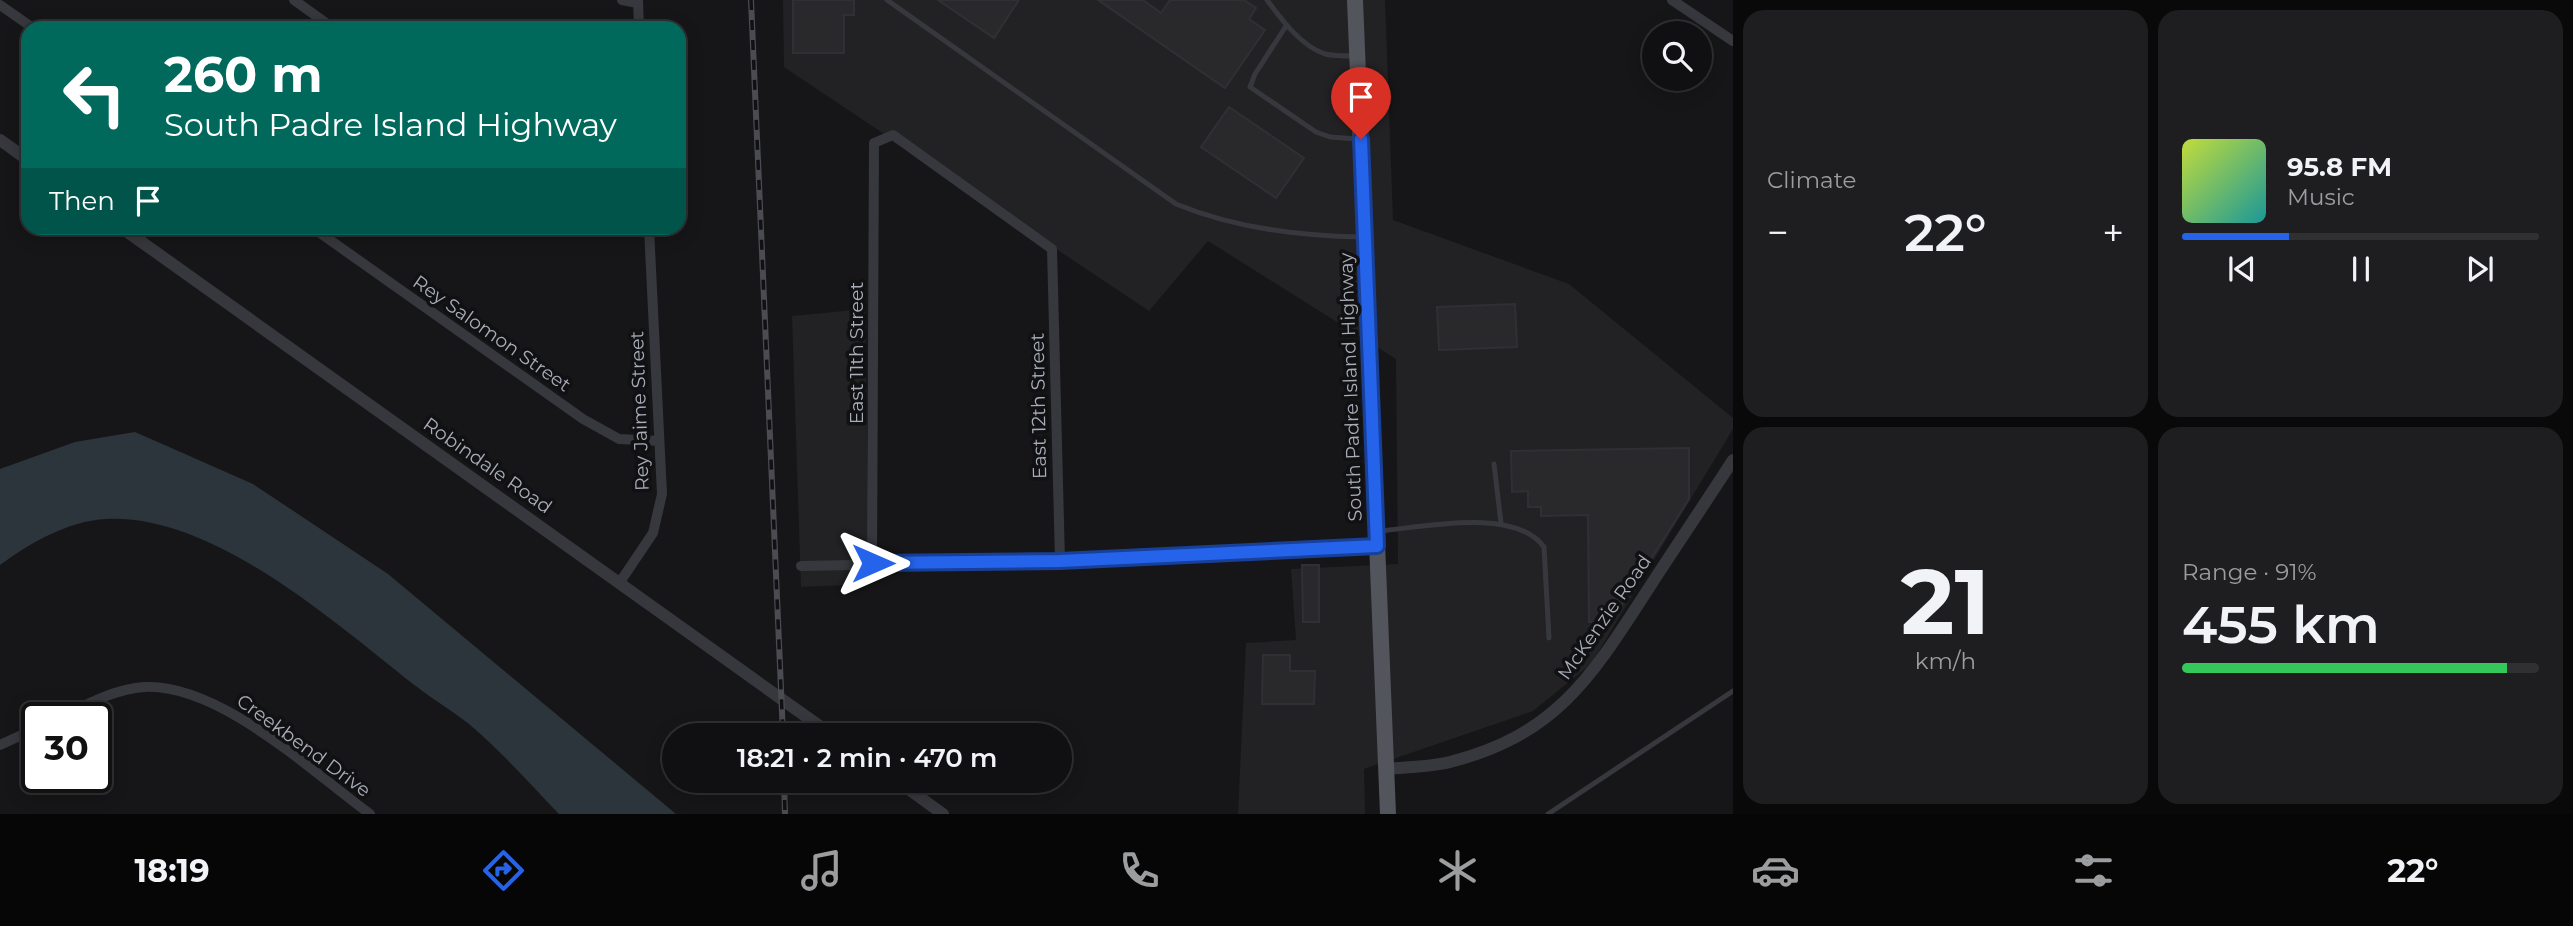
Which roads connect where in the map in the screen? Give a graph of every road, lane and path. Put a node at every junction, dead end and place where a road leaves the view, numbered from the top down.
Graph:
1 (294, 0) edge
2 (622, 0) edge
3 (887, 0) edge
4 (1267, 0) edge
5 (1355, 0) edge
6 (1672, 0) edge
7 (638, 1) edge
8 (0, 5) edge
9 (23, 21) edge
10 (323, 21) edge
11 (639, 21) edge
12 (1286, 26) junction
13 (1733, 41) edge
14 (1357, 57) junction
15 (1361, 139) junction
16 (0, 140) edge
17 (21, 155) edge
18 (132, 235) edge
19 (323, 235) edge
20 (649, 235) edge
21 (1365, 237) junction
22 (1052, 249) joint
23 (659, 441) junction
24 (1733, 460) edge
25 (1494, 464) dead end
26 (1501, 523) junction
27 (1377, 539) junction
28 (1060, 561) junction
29 (873, 563) junction
30 (801, 566) dead end
31 (620, 582) junction
32 (1549, 638) dead end
33 (1733, 691) edge
34 (91, 702) edge
35 (815, 723) edge
36 (21, 735) edge
37 (0, 745) edge
38 (1387, 769) junction
39 (913, 793) edge
40 (370, 814) edge
41 (943, 814) edge
42 (1388, 814) edge
43 (1548, 814) edge

1 - 10 street
2 - 7 street
3 - 21 lane
4 - 12 lane
5 - 14 main road, South Padre Island Highway
6 - 13 street
7 - 11 street
8 - 9 street
12 - 14 lane
12 - 15 lane
14 - 15 main road, South Padre Island Highway
15 - 21 main road, South Padre Island Highway
16 - 17 street
18 - 31 street, Robindale Road
19 - 23 street, Rey Salomon Street
20 - 23 street, Rey Jaime Street
21 - 27 main road, South Padre Island Highway
22 - 28 street, East 12th Street
22 - 29 street, East 11th Street
23 - 31 street, Rey Jaime Street
24 - 38 street, McKenzie Road
25 - 26 lane
26 - 27 lane
26 - 32 lane
27 - 28 street
27 - 38 main road, South Padre Island Highway
28 - 29 street
29 - 30 street
31 - 35 street, Robindale Road
33 - 43 lane
34 - 40 street, Creekbend Drive
36 - 37 street
38 - 42 main road, South Padre Island Highway
39 - 41 street

